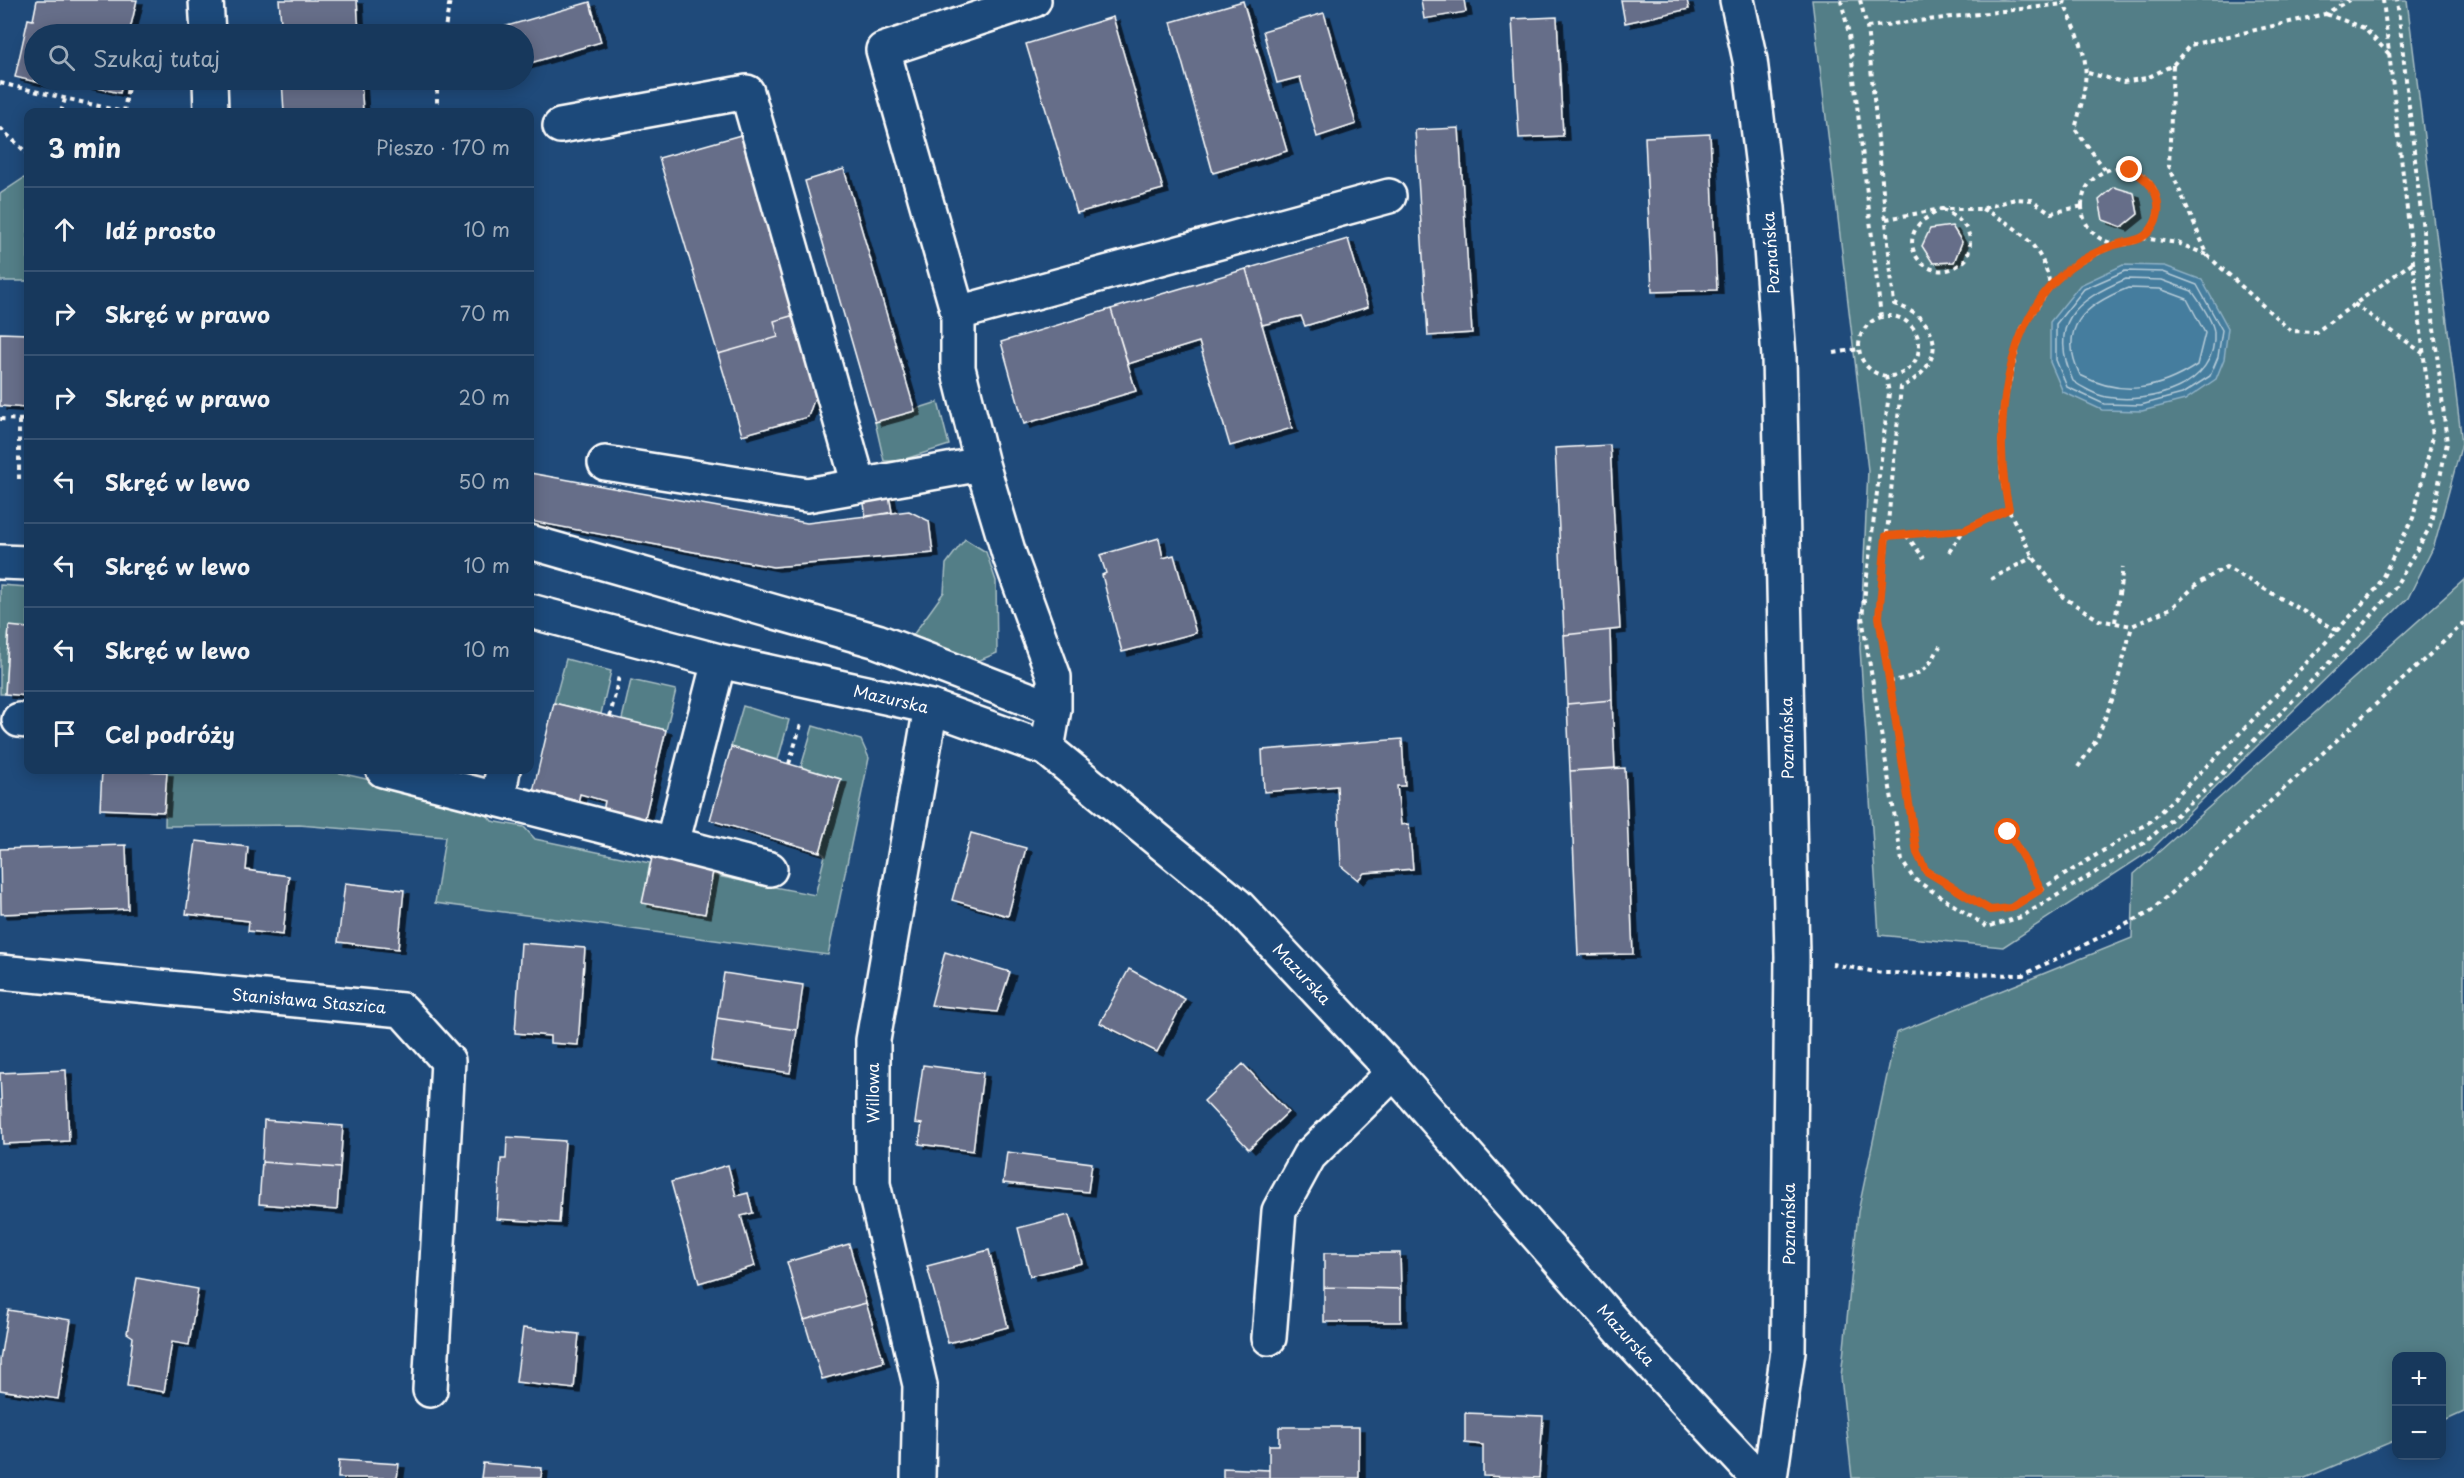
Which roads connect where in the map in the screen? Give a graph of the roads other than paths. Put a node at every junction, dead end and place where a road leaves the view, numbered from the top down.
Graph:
1 (206, 0) edge
2 (1034, 0) edge
3 (1737, 0) edge
4 (207, 24) edge
5 (210, 90) edge
6 (211, 108) edge
7 (561, 126) dead end
8 (1389, 196) dead end
9 (958, 313) junction
10 (605, 463) dead end
11 (982, 464) junction
12 (859, 485) junction
13 (534, 543) edge
14 (0, 562) edge
15 (24, 563) edge
16 (534, 612) edge
17 (719, 661) junction
18 (931, 707) junction
19 (1054, 709) junction
20 (1047, 750) junction
21 (416, 774) edge
22 (500, 784) edge
23 (672, 844) junction
24 (770, 869) dead end
25 (0, 972) edge
26 (1394, 1072) junction
27 (1269, 1338) dead end
28 (430, 1390) dead end
29 (918, 1478) edge
30 (1758, 1478) edge
31 (1770, 1478) edge

1 - 4 street
2 - 9 street
3 - 31 street, Poznańska
5 - 6 street
7 - 12 street
8 - 9 street
9 - 11 street
10 - 12 street
11 - 12 street
11 - 19 street
13 - 19 street
14 - 15 street
16 - 17 street, Mazurska
17 - 18 street, Mazurska
17 - 23 street
18 - 20 street, Mazurska
18 - 29 street, Willowa
19 - 20 street
20 - 26 street, Mazurska
21 - 22 street
22 - 23 street
23 - 24 street
25 - 28 street, Stanisława Staszica
26 - 27 street
26 - 30 street, Mazurska

